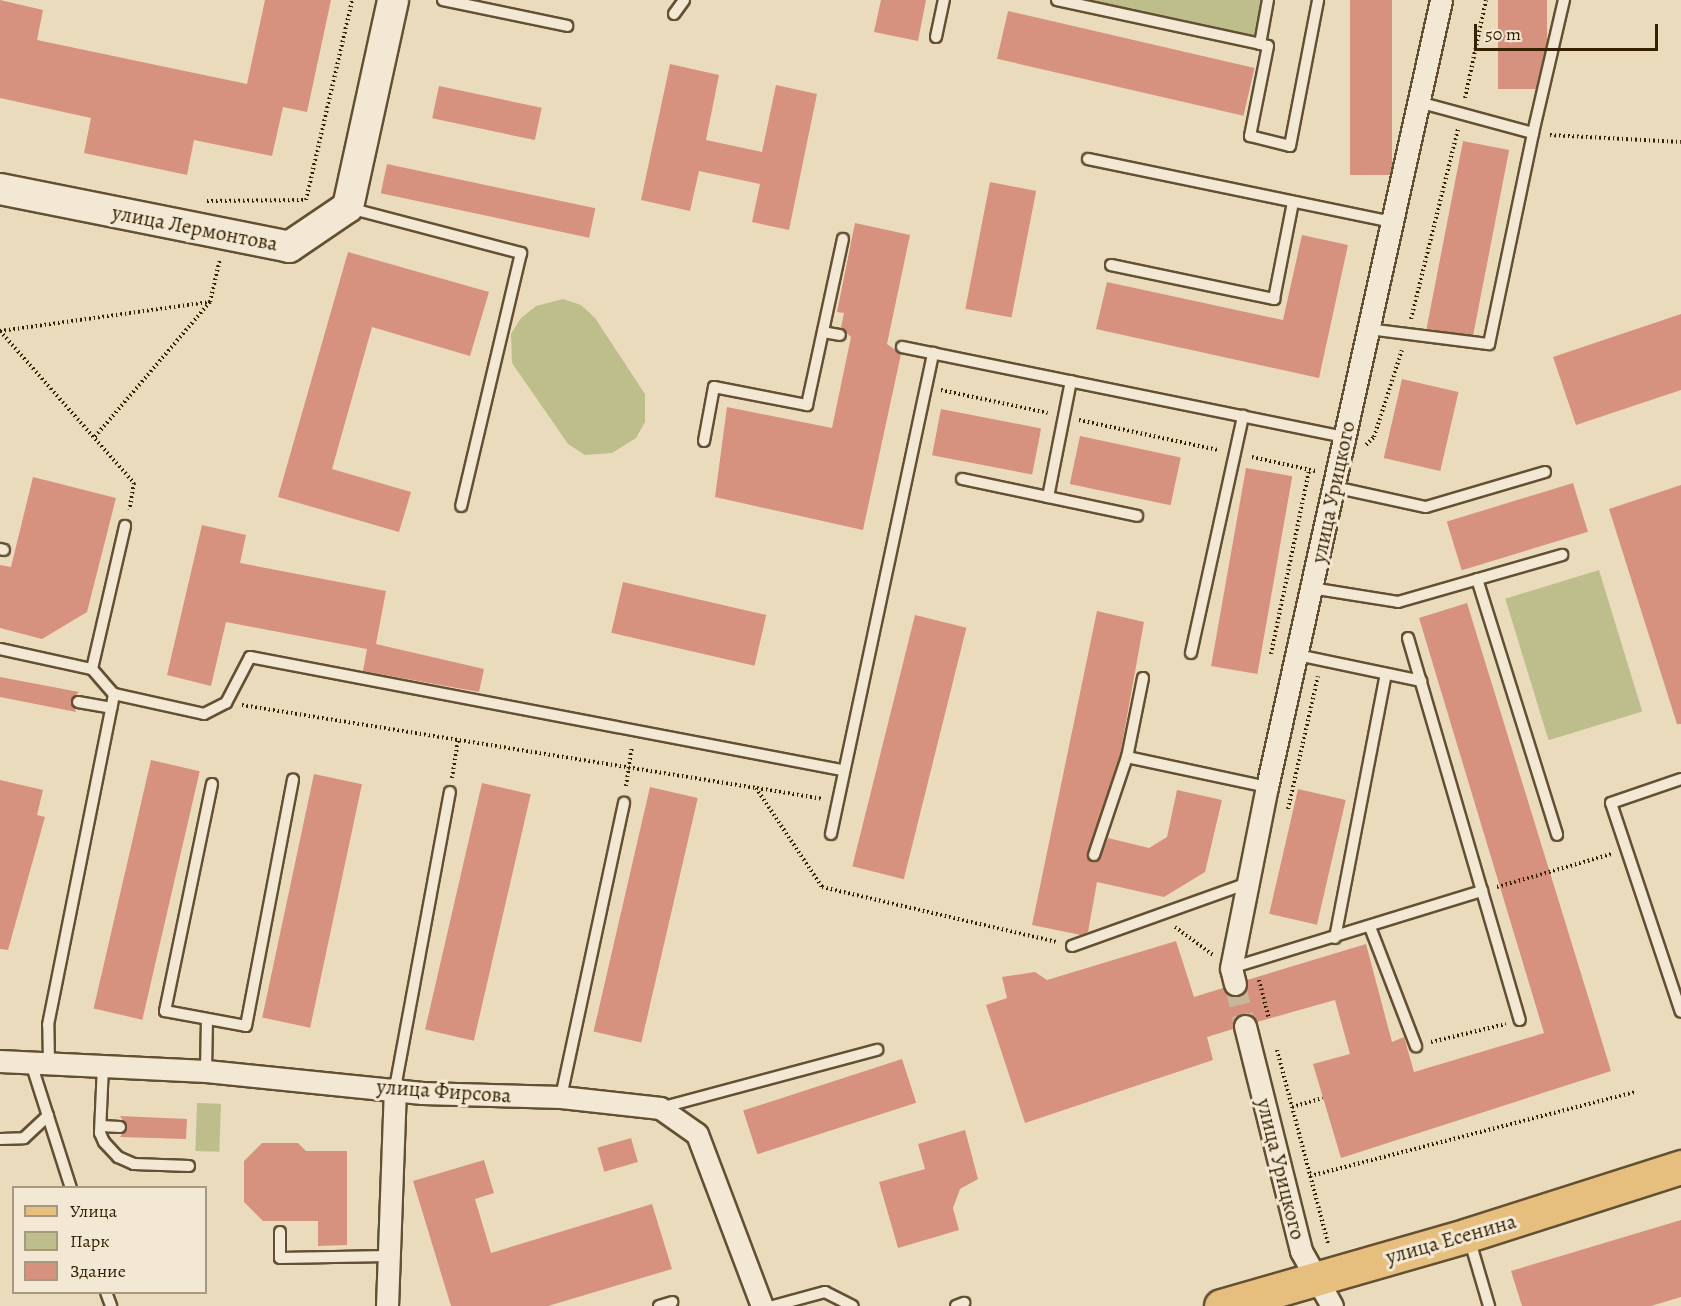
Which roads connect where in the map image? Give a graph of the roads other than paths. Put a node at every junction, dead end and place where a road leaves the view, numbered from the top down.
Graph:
1 (393, 0) edge
2 (443, 0) edge
3 (684, 0) edge
4 (944, 0) edge
5 (1057, 0) edge
6 (1268, 0) edge
7 (1318, 0) edge
8 (1441, 0) edge
9 (1564, 0) edge
10 (674, 14) dead end
11 (567, 27) dead end
12 (936, 37) dead end
13 (1260, 44) junction
14 (1419, 102) junction
15 (1533, 134) junction
16 (1088, 159) dead end
17 (0, 189) edge
18 (1293, 202) junction
19 (348, 207) junction
20 (1392, 222) junction
21 (843, 239) dead end
22 (1112, 265) dead end
23 (1368, 329) junction
24 (824, 332) junction
25 (840, 334) dead end
26 (902, 347) dead end
27 (933, 353) junction
28 (1071, 381) junction
29 (1243, 416) junction
30 (1345, 437) junction
31 (704, 441) dead end
32 (1545, 472) dead end
33 (962, 479) dead end
34 (1335, 481) junction
35 (1047, 497) junction
36 (461, 506) dead end
37 (1137, 516) dead end
38 (125, 526) road end
39 (1562, 555) dead end
40 (1478, 579) junction
41 (1311, 588) junction
42 (1408, 638) dead end
43 (0, 649) edge
44 (1191, 652) dead end
45 (1297, 655) junction
46 (92, 669) junction
47 (1386, 674) junction
48 (1143, 678) dead end
49 (1421, 681) junction
50 (114, 694) junction
51 (78, 702) dead end
52 (111, 708) junction
53 (1127, 757) junction
54 (842, 770) junction
55 (293, 779) dead end
56 (1681, 779) edge
57 (212, 784) dead end
58 (1268, 788) junction
59 (450, 792) road end
60 (624, 803) road end
61 (831, 834) dead end
62 (1557, 835) dead end
63 (1094, 855) dead end
64 (1248, 883) junction
65 (1482, 891) junction
66 (1370, 927) junction
67 (1335, 938) junction
68 (1072, 946) road end
69 (1233, 976) joint
70 (1681, 1012) edge
71 (207, 1019) junction
72 (1520, 1020) road end
73 (1245, 1026) tunnel mouth
74 (1416, 1046) road end
75 (877, 1050) dead end
76 (0, 1061) edge
77 (40, 1063) junction
78 (103, 1066) junction
79 (206, 1071) junction
80 (395, 1088) junction
81 (561, 1097) junction
82 (660, 1108) junction
83 (48, 1116) junction
84 (101, 1126) junction
85 (120, 1127) dead end
86 (0, 1138) edge
87 (189, 1166) dead end
88 (1681, 1167) edge
89 (70, 1186) edge
90 (280, 1232) dead end
91 (1468, 1235) junction
92 (388, 1256) junction
93 (1315, 1277) junction
94 (672, 1302) dead end
95 (387, 1306) edge
96 (659, 1306) edge
97 (762, 1306) edge
98 (773, 1306) edge
99 (853, 1306) edge
100 (1221, 1306) edge
101 (1332, 1306) edge
102 (1489, 1306) edge

1 - 19 street
2 - 11 lane
3 - 10 lane
4 - 12 lane
5 - 13 lane
6 - 13 lane
7 - 13 lane
8 - 14 street, улица Урицкого
9 - 15 lane
14 - 15 lane
14 - 20 street, улица Урицкого
15 - 23 lane
16 - 18 lane
17 - 19 street, улица Лермонтова
18 - 20 lane
18 - 22 lane
19 - 36 lane
20 - 23 street, улица Урицкого
21 - 24 lane
23 - 30 street, улица Урицкого
24 - 25 lane
24 - 31 lane
26 - 27 lane
27 - 28 lane
27 - 54 lane
28 - 29 lane
28 - 35 lane
29 - 30 lane
29 - 44 lane
30 - 34 street, улица Урицкого
32 - 34 lane
33 - 35 lane
34 - 41 street, улица Урицкого
35 - 37 lane
38 - 46 lane
39 - 40 lane
40 - 41 lane
40 - 62 lane
41 - 45 street, улица Урицкого
42 - 49 lane
43 - 46 lane
45 - 47 lane
45 - 58 street, улица Урицкого
46 - 50 lane
47 - 49 lane
47 - 67 lane
48 - 53 lane
49 - 65 lane
50 - 52 lane
50 - 54 lane
51 - 52 lane
52 - 77 lane
53 - 58 lane
53 - 63 lane
54 - 61 lane
55 - 71 lane
56 - 70 lane
57 - 71 lane
58 - 64 street, улица Урицкого
59 - 80 lane
60 - 81 lane
64 - 68 lane
64 - 69 street, улица Урицкого
65 - 66 lane
65 - 72 lane
66 - 67 lane
66 - 74 lane
67 - 69 lane
71 - 79 lane
73 - 93 street, улица Урицкого
75 - 82 lane
76 - 77 street, улица Фирсова
77 - 78 street, улица Фирсова
77 - 83 lane
78 - 79 street, улица Фирсова
78 - 84 lane
79 - 80 street, улица Фирсова
80 - 81 street, улица Фирсова
80 - 92 street
81 - 82 street, улица Фирсова
82 - 97 street, улица Фирсова
83 - 86 lane
83 - 89 lane
84 - 85 lane
84 - 87 lane
88 - 91 main road, улица Есенина
90 - 92 lane
91 - 93 main road, улица Есенина
91 - 102 lane
92 - 95 street
93 - 100 main road, улица Есенина
93 - 101 street, улица Урицкого
94 - 96 lane
98 - 99 lane

